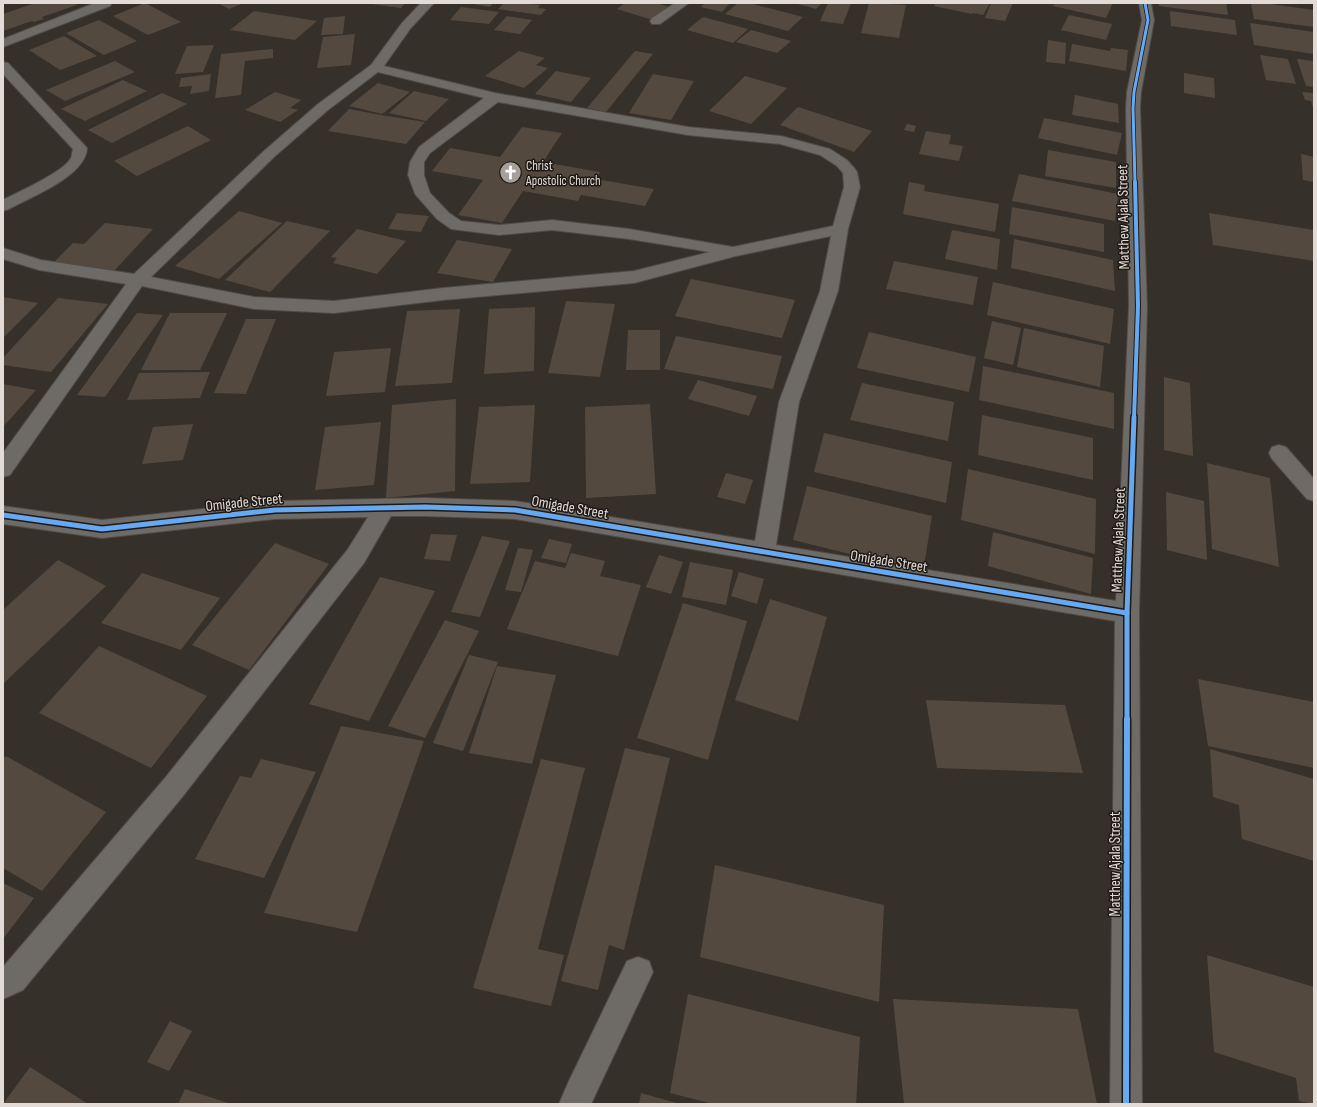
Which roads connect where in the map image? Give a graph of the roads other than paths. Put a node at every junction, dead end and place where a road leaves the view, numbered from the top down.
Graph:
1 (106, 3) edge
2 (428, 3) edge
3 (683, 3) edge
4 (1145, 3) edge
5 (656, 21) dead end
6 (3, 43) edge
7 (3, 66) edge
8 (376, 68) junction
9 (495, 97) junction
10 (3, 206) edge
11 (840, 229) junction
12 (736, 251) junction
13 (3, 254) edge
14 (138, 280) junction
15 (1278, 453) dead end
16 (3, 469) edge
17 (1314, 493) edge
18 (385, 508) junction
19 (3, 515) edge
20 (764, 552) junction
21 (1127, 613) junction
22 (638, 972) dead end
23 (3, 984) edge
24 (576, 1104) edge
25 (1126, 1104) edge

1 - 6 street
2 - 8 street
3 - 5 street
4 - 21 street, Matthew Ajala Street
7 - 10 street
8 - 9 street
8 - 14 street
9 - 11 street
9 - 12 street
11 - 12 street
11 - 20 street
12 - 14 street
13 - 14 street
14 - 16 street
15 - 17 street
18 - 19 street, Omigade Street
18 - 20 street, Omigade Street
18 - 23 street
20 - 21 street, Omigade Street
21 - 25 street, Matthew Ajala Street
22 - 24 street

